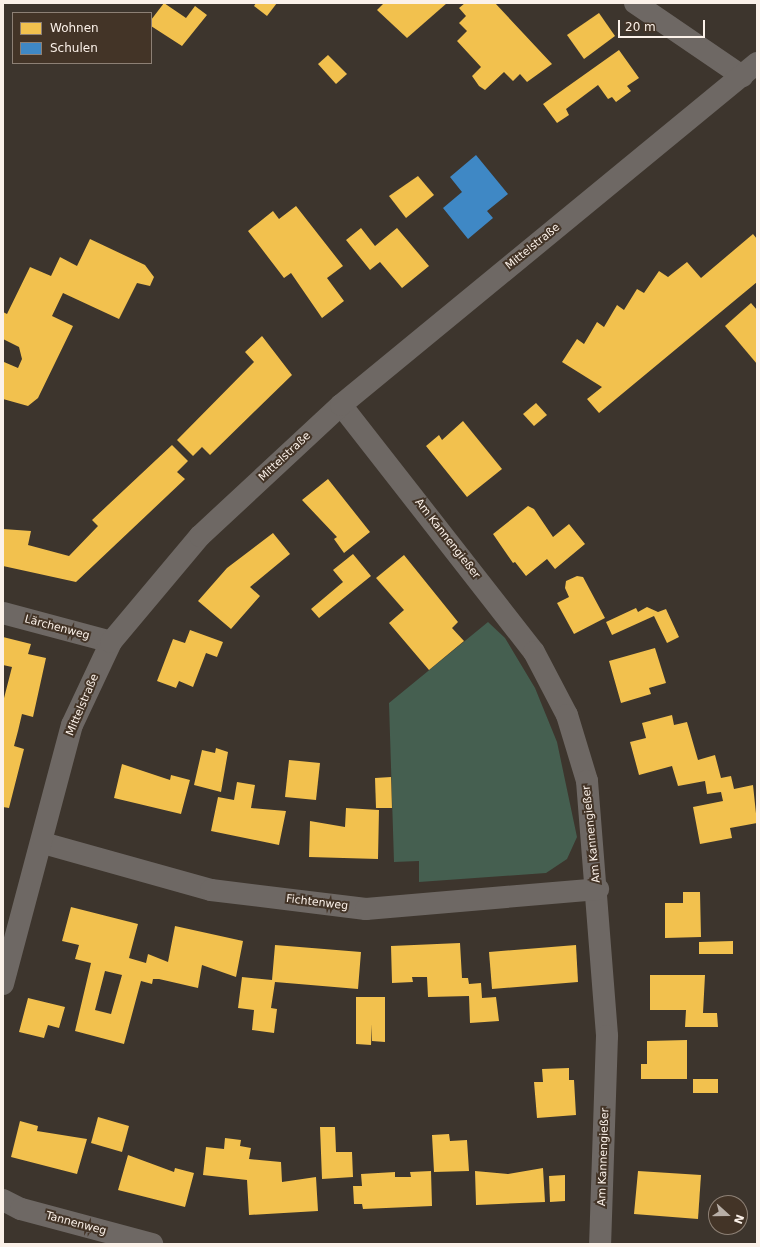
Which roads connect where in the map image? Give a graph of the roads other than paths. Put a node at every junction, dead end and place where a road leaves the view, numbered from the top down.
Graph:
1 (635, 3) edge
2 (749, 69) edge
3 (341, 404) junction
4 (3, 613) edge
5 (111, 642) junction
6 (43, 843) junction
7 (598, 889) junction
8 (3, 984) edge
9 (3, 1200) edge
10 (152, 1244) edge
11 (600, 1244) edge

1 - 2 street
2 - 3 street, Mittelstraße
3 - 5 street, Mittelstraße
3 - 7 street, Am Kannengießer
4 - 5 street, Lärchenweg
5 - 6 street, Mittelstraße
6 - 7 street, Fichtenweg
6 - 8 street, Mittelstraße
7 - 11 street, Am Kannengießer
9 - 10 street, Tannenweg

